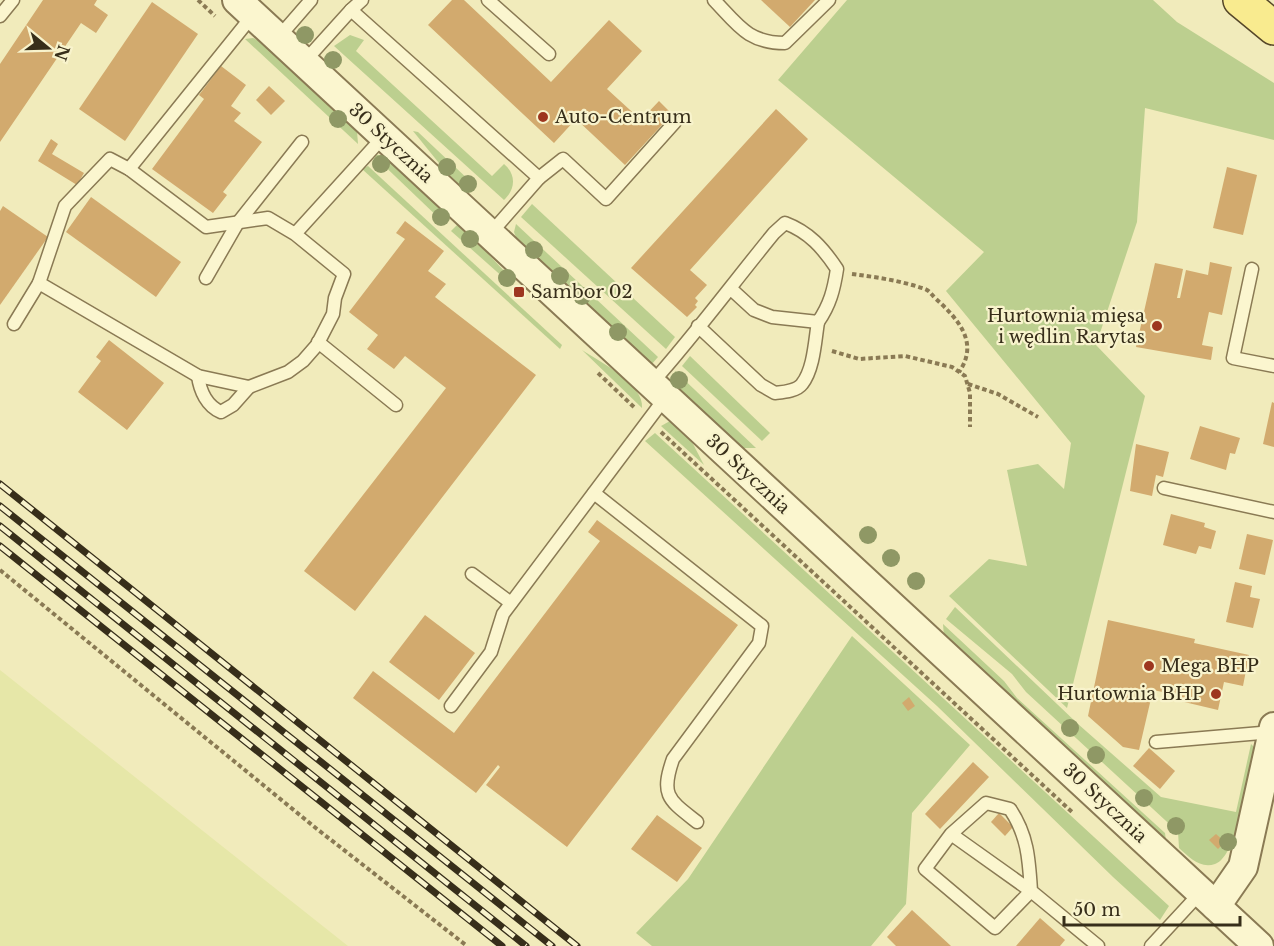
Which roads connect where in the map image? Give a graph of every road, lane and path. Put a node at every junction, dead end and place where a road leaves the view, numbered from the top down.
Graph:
1 (13, 0) edge
2 (311, 0) edge
3 (362, 0) edge
4 (488, 0) edge
5 (714, 0) edge
6 (829, 0) edge
7 (1240, 0) edge
8 (245, 7) edge
9 (351, 10) junction
10 (0, 16) edge
11 (1273, 27) edge
12 (278, 38) junction
13 (549, 54) dead end
14 (304, 62) junction
15 (675, 123) dead end
16 (384, 136) junction
17 (302, 142) dead end
18 (129, 169) junction
19 (539, 178) junction
20 (237, 224) junction
21 (295, 234) junction
22 (490, 234) junction
23 (1252, 269) dead end
24 (837, 271) junction
25 (206, 278) dead end
26 (39, 283) junction
27 (729, 288) junction
28 (818, 322) junction
29 (14, 324) dead end
30 (698, 326) junction
31 (318, 342) junction
32 (814, 346) junction
33 (1274, 366) edge
34 (959, 372) junction
35 (198, 376) junction
36 (967, 384) junction
37 (249, 387) junction
38 (658, 391) junction
39 (396, 405) dead end
40 (1038, 417) dead end
41 (970, 427) dead end
42 (1164, 488) dead end
43 (594, 493) junction
44 (1274, 512) edge
45 (0, 570) edge
46 (472, 574) dead end
47 (511, 603) junction
48 (450, 706) dead end
49 (1273, 731) edge
50 (1156, 742) dead end
51 (697, 822) dead end
52 (951, 834) junction
53 (1031, 891) junction
54 (1209, 899) junction
55 (467, 946) edge
56 (1098, 946) edge
57 (1151, 946) edge
58 (1259, 946) edge

1 - 10 lane
2 - 12 lane
3 - 9 lane
4 - 13 lane
5 - 6 lane
7 - 11 main road
8 - 12 street, 30 Stycznia
8 - 18 lane
9 - 14 lane
9 - 19 lane
12 - 14 street, 30 Stycznia
14 - 16 street, 30 Stycznia
15 - 19 lane
16 - 21 lane
16 - 22 street, 30 Stycznia
17 - 20 lane
18 - 20 lane
18 - 26 lane
19 - 22 lane
20 - 21 lane
20 - 25 lane
21 - 31 lane
22 - 38 street, 30 Stycznia
23 - 33 lane
24 - 27 lane
24 - 28 lane
24 - 34 path
26 - 29 lane
26 - 35 lane
27 - 28 lane
27 - 30 lane
28 - 32 lane
30 - 32 lane
30 - 38 lane
31 - 37 lane
31 - 39 lane
32 - 34 path
34 - 36 path
35 - 37 lane
35 - 37 lane
36 - 40 path
36 - 41 path
38 - 43 lane
38 - 54 street, 30 Stycznia
42 - 44 lane
43 - 47 lane
43 - 51 lane
45 - 55 path
46 - 47 lane
47 - 48 lane
49 - 50 lane
49 - 54 street
52 - 53 lane
52 - 53 lane
52 - 53 lane
53 - 56 lane
54 - 57 lane
54 - 58 street, 30 Stycznia

